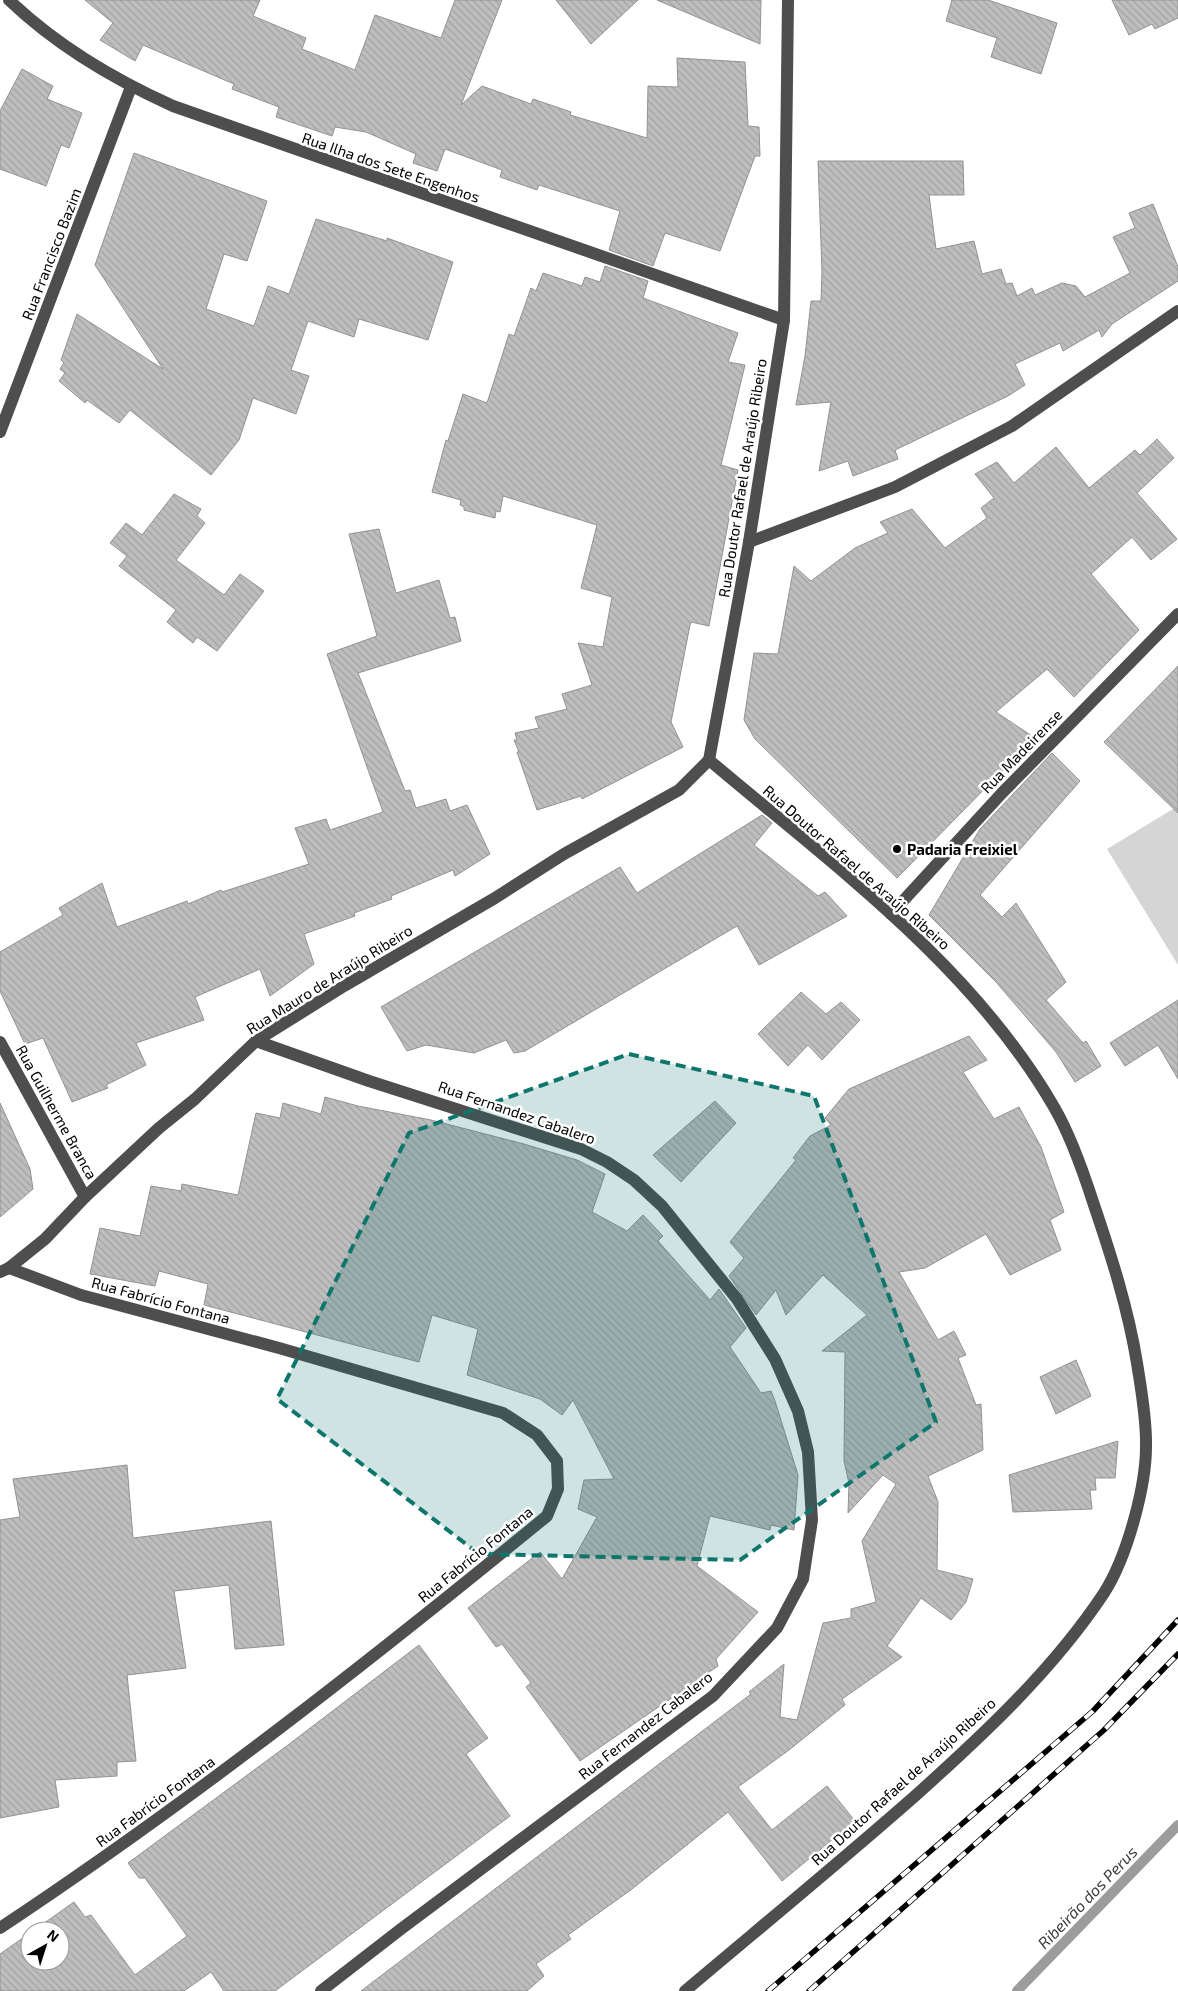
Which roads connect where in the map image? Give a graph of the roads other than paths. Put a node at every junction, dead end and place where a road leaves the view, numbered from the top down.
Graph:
1 (9, 0) edge
2 (788, 0) edge
3 (131, 87) junction
4 (1178, 311) edge
5 (784, 320) junction
6 (0, 432) edge
7 (750, 542) junction
8 (1178, 614) edge
9 (709, 760) junction
10 (891, 914) junction
11 (256, 1040) junction
12 (0, 1042) edge
13 (85, 1197) junction
14 (4, 1270) edge
15 (0, 1928) edge
16 (321, 1991) edge
17 (685, 1991) edge

1 - 3 street, Rua Ilha dos Sete Engenhos
2 - 5 street, Rua Doutor Rafael de Araújo Ribeiro
3 - 5 street, Rua Ilha dos Sete Engenhos
3 - 6 street, Rua Francisco Bazim
4 - 7 street
5 - 7 street, Rua Doutor Rafael de Araújo Ribeiro
7 - 9 street, Rua Doutor Rafael de Araújo Ribeiro
8 - 10 street, Rua Madeirense
9 - 10 street, Rua Doutor Rafael de Araújo Ribeiro
9 - 11 street, Rua Mauro de Araújo Ribeiro
10 - 17 street, Rua Doutor Rafael de Araújo Ribeiro
11 - 13 street, Rua Mauro de Araújo Ribeiro
11 - 16 street, Rua Fernandez Cabalero
12 - 13 street, Rua Guilherme Branca
13 - 14 street, Rua Mauro de Araújo Ribeiro
14 - 15 street, Rua Fabrício Fontana

